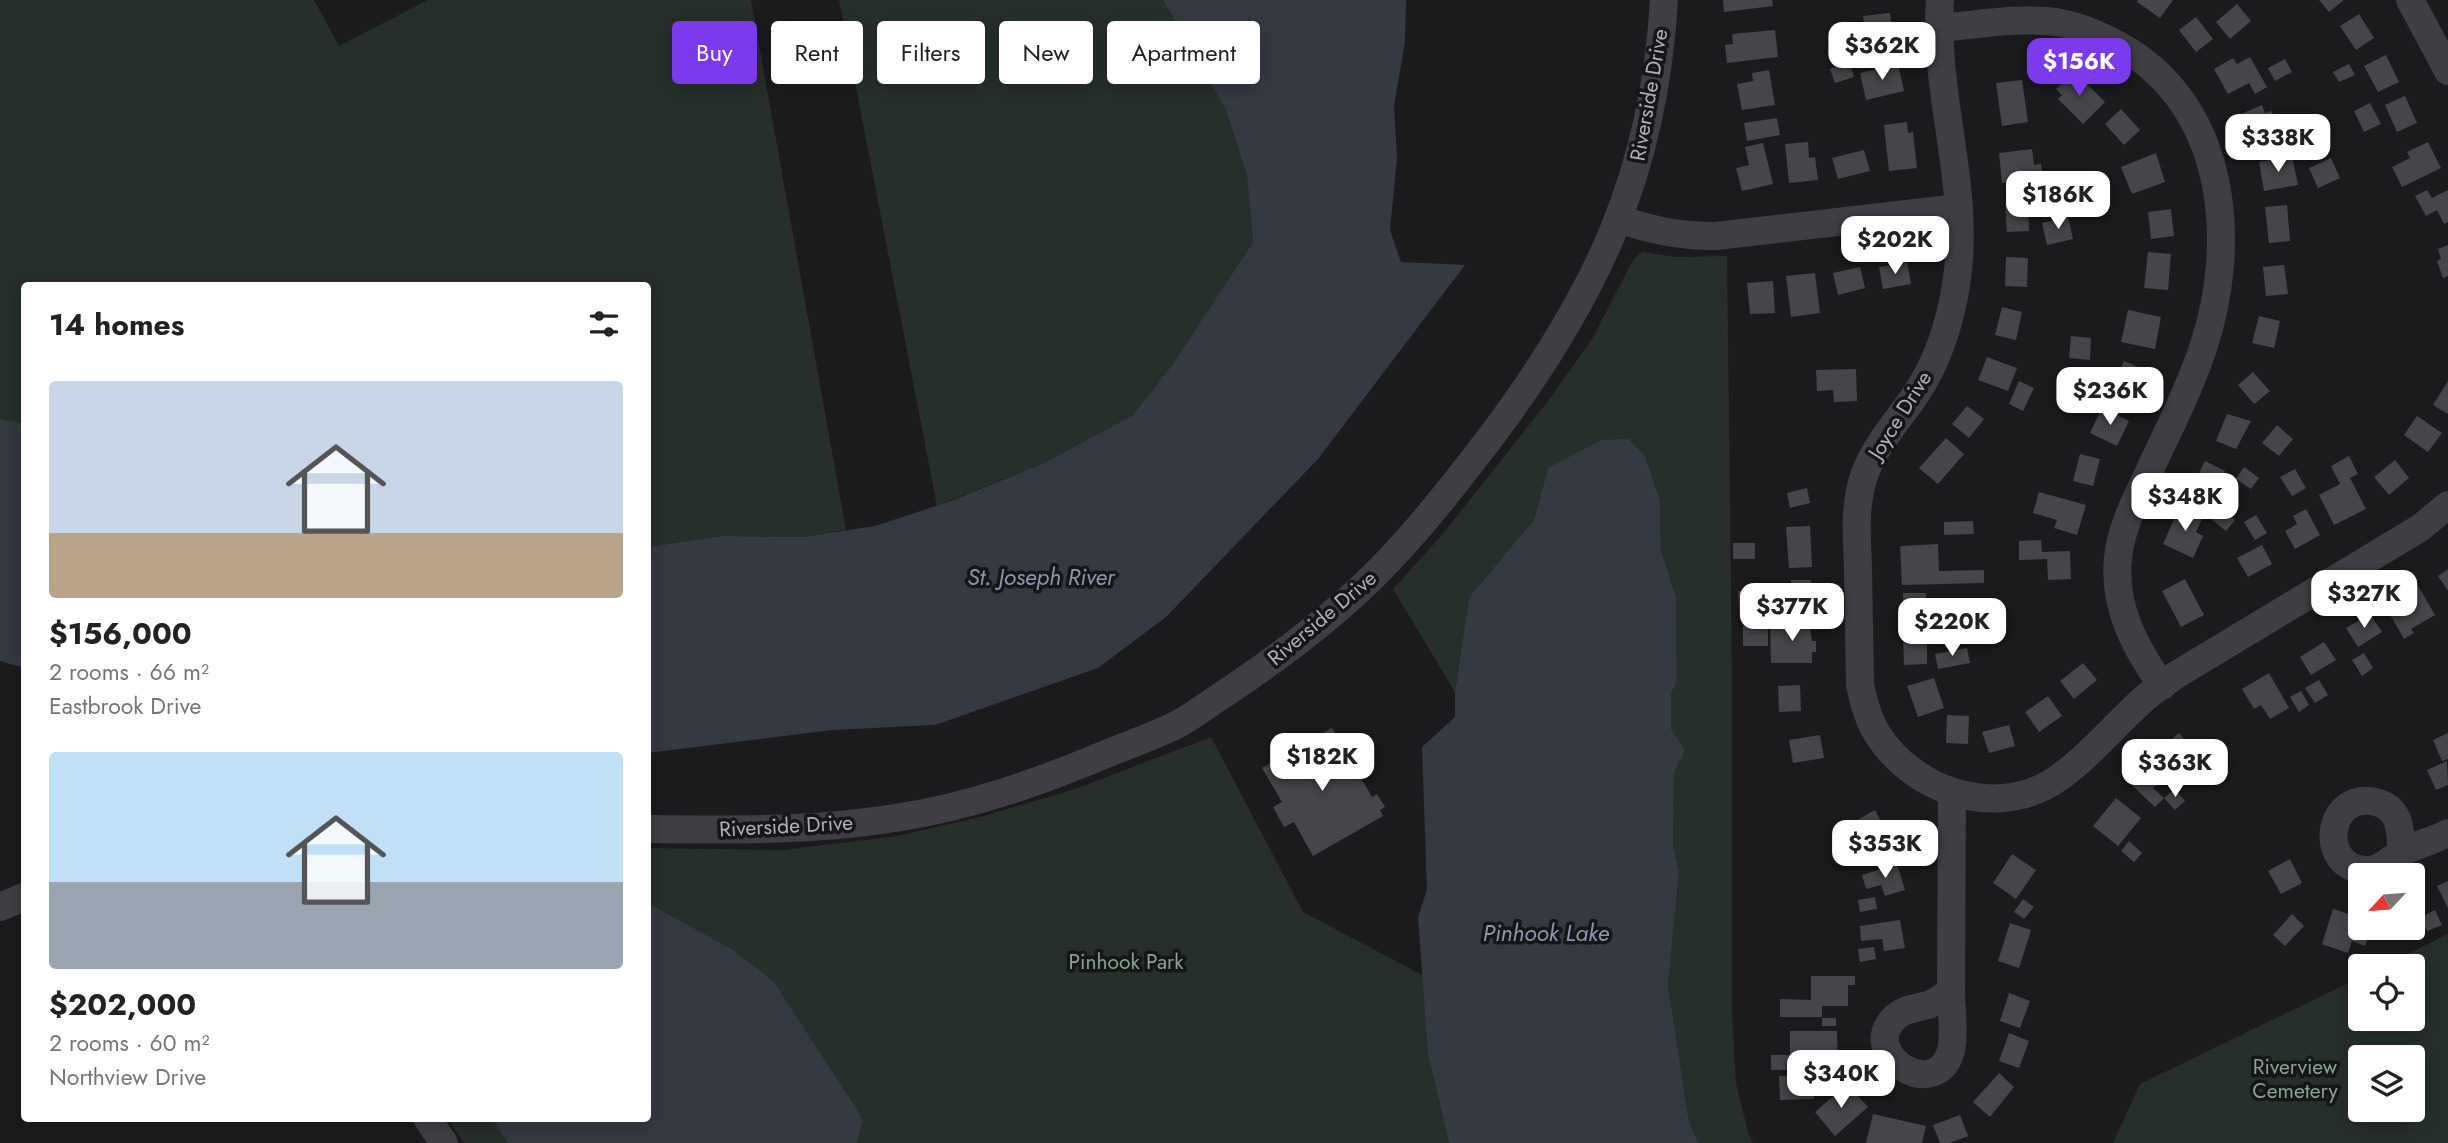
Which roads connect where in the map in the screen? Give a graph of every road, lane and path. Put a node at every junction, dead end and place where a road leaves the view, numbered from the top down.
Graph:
1 (1664, 0) edge
2 (1940, 0) edge
3 (2410, 0) edge
4 (1939, 28) junction
5 (2448, 71) edge
6 (1958, 208) junction
7 (1619, 219) junction
8 (2448, 505) edge
9 (2162, 686) junction
10 (1952, 792) junction
11 (651, 829) edge
12 (2448, 833) edge
13 (2401, 852) dead end
14 (21, 898) edge
15 (0, 907) edge
16 (1951, 990) dead end
17 (430, 1122) edge
18 (444, 1143) edge

1 - 7 street, Riverside Drive
2 - 4 street, Joyce Drive
3 - 5 street
4 - 6 street, Joyce Drive
4 - 9 street
6 - 7 street
6 - 10 street, Joyce Drive
7 - 11 street, Riverside Drive
8 - 9 street, Joyce Drive
9 - 10 street, Joyce Drive
10 - 16 street
12 - 13 street
14 - 15 street
17 - 18 street

